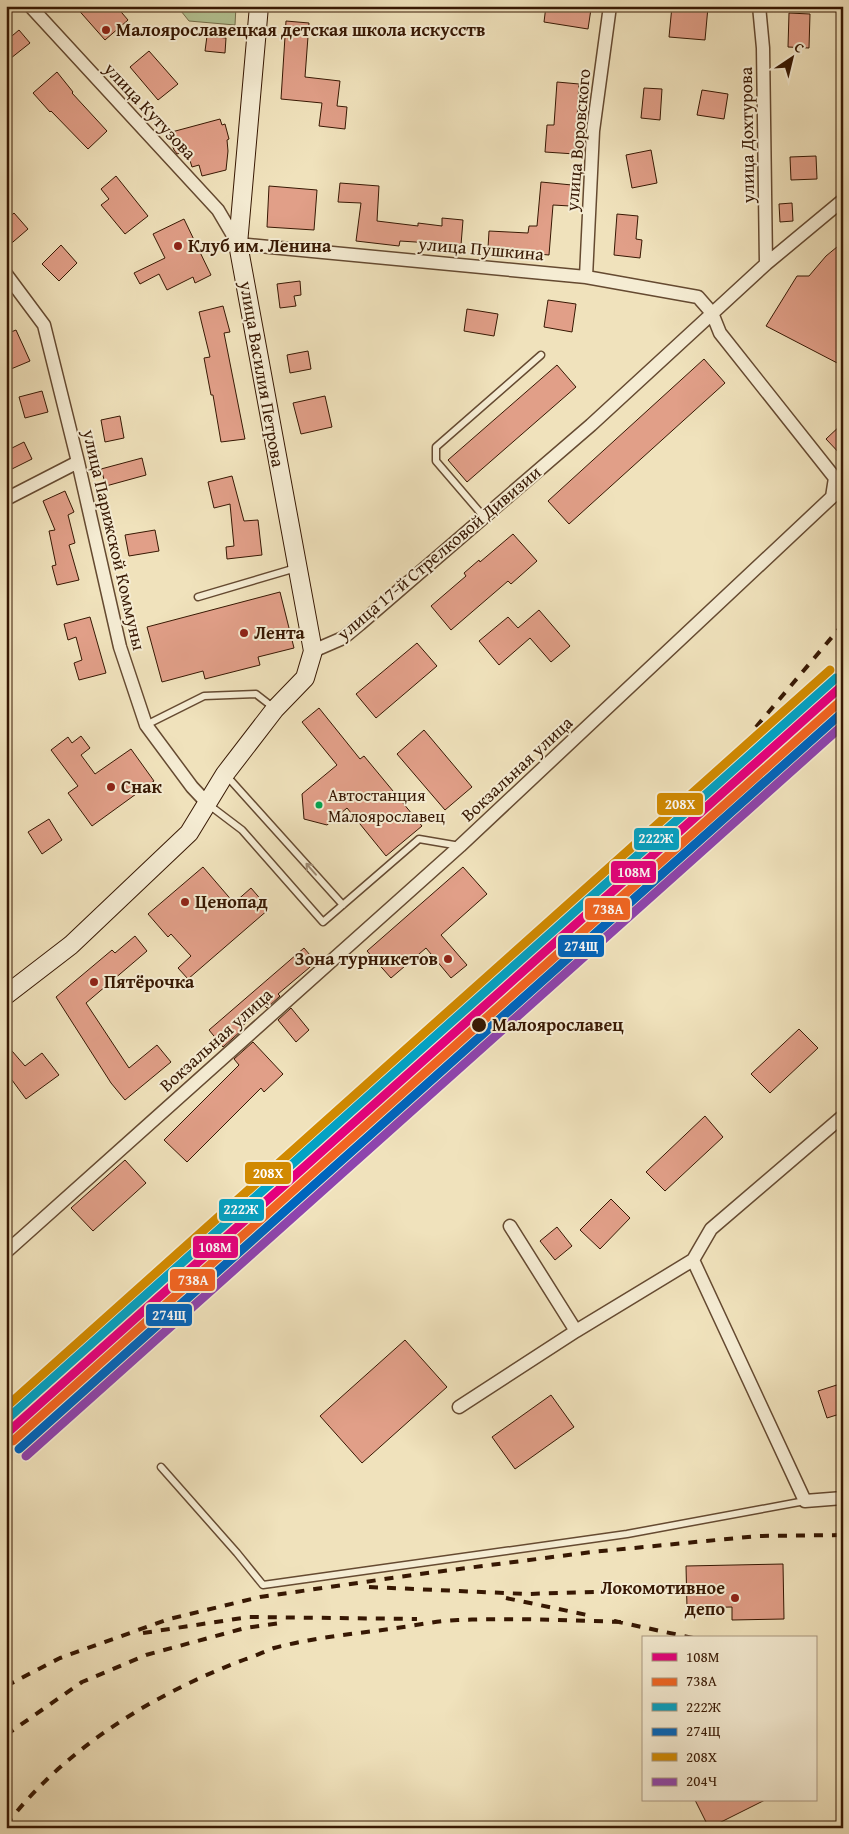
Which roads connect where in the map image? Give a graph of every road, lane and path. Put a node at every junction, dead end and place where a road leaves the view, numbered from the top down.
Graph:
1 (30, 6) edge
2 (259, 6) edge
3 (610, 6) edge
4 (759, 6) edge
5 (843, 200) edge
6 (238, 244) junction
7 (766, 264) junction
8 (6, 274) edge
9 (586, 277) junction
10 (712, 313) junction
11 (541, 355) dead end
12 (78, 462) junction
13 (6, 500) edge
14 (484, 517) junction
15 (298, 567) junction
16 (198, 597) dead end
17 (313, 651) junction
18 (275, 709) junction
19 (146, 725) junction
20 (225, 774) junction
21 (208, 804) junction
22 (460, 846) junction
23 (343, 905) junction
24 (6, 995) edge
25 (843, 1116) edge
26 (510, 1226) dead end
27 (6, 1252) edge
28 (693, 1260) junction
29 (576, 1331) junction
30 (459, 1407) dead end
31 (161, 1467) dead end
32 (843, 1498) edge
33 (805, 1501) junction

1 - 6 street, улица Кутузова
2 - 6 main road, улица Василия Петрова
3 - 9 street, улица Воровского
4 - 7 street, улица Дохтурова
5 - 7 street, улица 17-й Стрелковой Дивизии
6 - 9 street, улица Пушкина
6 - 15 main road, улица Василия Петрова
7 - 10 street, улица 17-й Стрелковой Дивизии
8 - 12 street, улица Парижской Коммуны
9 - 10 street, улица Пушкина
10 - 14 street, улица 17-й Стрелковой Дивизии
10 - 22 street, Вокзальная улица
11 - 14 lane
12 - 13 street
12 - 19 street, улица Парижской Коммуны
14 - 17 street, улица 17-й Стрелковой Дивизии
15 - 16 lane
15 - 17 main road, улица Василия Петрова
17 - 18 main road
18 - 19 lane
18 - 20 main road
19 - 21 street, улица Парижской Коммуны
20 - 21 main road
23 -> 20 lane
21 - 23 lane
21 - 24 main road
22 - 23 lane
22 - 27 street, Вокзальная улица
25 - 28 street
26 - 29 street
28 - 29 street
28 - 33 street
29 - 30 street
31 - 33 lane
32 - 33 street

